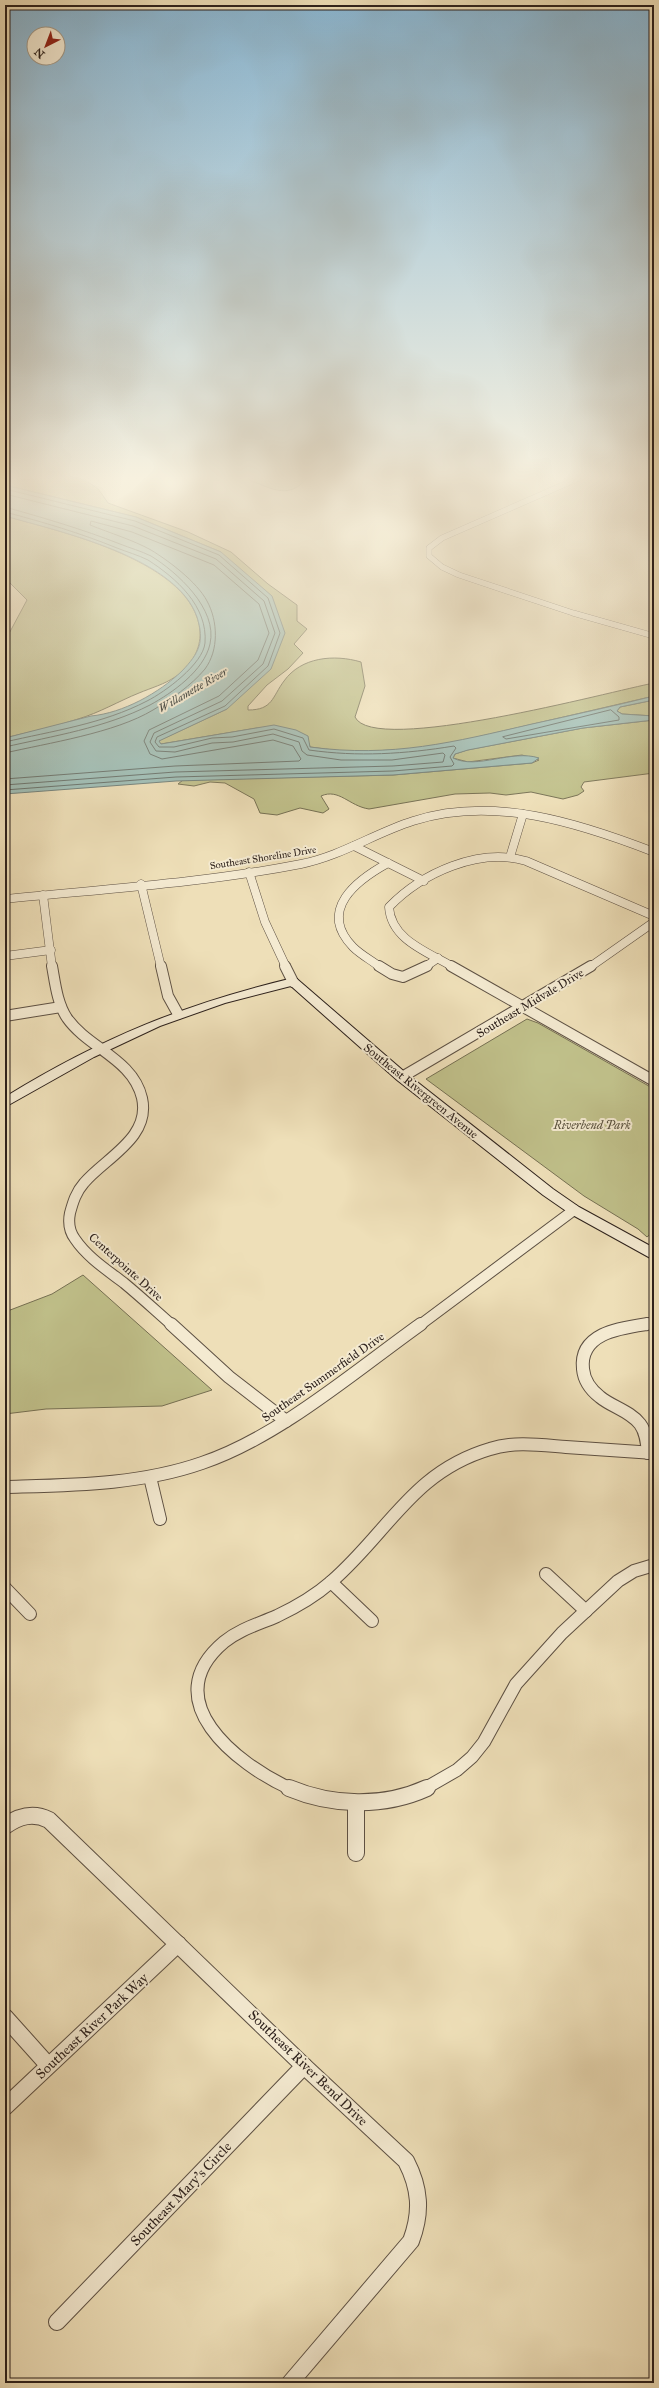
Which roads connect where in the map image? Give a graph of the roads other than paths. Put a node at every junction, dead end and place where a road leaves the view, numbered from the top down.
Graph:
1 (495, 586) edge
2 (654, 636) edge
3 (523, 814) junction
4 (354, 846) junction
5 (654, 852) edge
6 (510, 856) junction
7 (388, 863) junction
8 (249, 872) junction
9 (424, 881) junction
10 (141, 884) junction
11 (43, 895) junction
12 (5, 900) edge
13 (654, 916) edge
14 (654, 922) edge
15 (51, 950) junction
16 (5, 956) edge
17 (438, 958) junction
18 (293, 982) junction
19 (61, 1006) junction
20 (523, 1007) junction
21 (178, 1014) junction
22 (5, 1016) edge
23 (101, 1047) junction
24 (402, 1077) junction
25 (654, 1081) edge
26 (5, 1103) edge
27 (574, 1210) junction
28 (654, 1255) edge
29 (654, 1324) edge
30 (286, 1421) junction
31 (651, 1453) edge
32 (150, 1477) junction
33 (5, 1487) edge
34 (160, 1519) dead end
35 (654, 1565) edge
36 (546, 1574) dead end
37 (331, 1582) junction
38 (5, 1588) edge
39 (586, 1611) junction
40 (30, 1614) dead end
41 (372, 1621) dead end
42 (356, 1803) junction
43 (5, 1826) edge
44 (356, 1853) dead end
45 (178, 1944) junction
46 (5, 2017) edge
47 (48, 2065) junction
48 (304, 2066) junction
49 (5, 2107) edge
50 (57, 2322) dead end
51 (290, 2383) edge

1 - 2 street
3 - 4 street, Southeast Shoreline Drive
3 - 5 street, Southeast Shoreline Drive
3 - 6 street
4 - 7 street
4 - 8 street, Southeast Shoreline Drive
6 - 9 street
6 - 13 street
7 - 9 street
7 - 17 street
8 - 10 street, Southeast Shoreline Drive
8 - 18 street, Southeast Rivergreen Avenue
9 - 17 street
10 - 11 street, Southeast Shoreline Drive
10 - 21 street
11 - 12 street, Southeast Shoreline Drive
11 - 15 street
14 - 20 street, Southeast Midvale Drive
15 - 16 street
15 - 19 street
17 - 20 street
18 - 21 street
18 - 24 street, Southeast Rivergreen Avenue
19 - 22 street
19 - 23 street, Centerpointe Drive
20 - 24 street, Southeast Midvale Drive
20 - 25 street
21 - 23 street
23 - 26 street
23 - 30 street, Centerpointe Drive
24 - 27 street, Southeast Rivergreen Avenue
27 - 28 street, Southeast Rivergreen Avenue
27 - 30 street, Southeast Summerfield Drive
29 - 31 street
30 - 32 street, Southeast Summerfield Drive
31 - 37 street
32 - 33 street, Southeast Summerfield Drive
32 - 34 street
35 - 39 street
36 - 39 street
37 - 41 street
37 - 42 street
38 - 40 street
39 - 42 street
42 - 44 street
43 - 45 street, Southeast River Bend Drive
45 - 47 street, Southeast River Park Way
45 - 48 street, Southeast River Bend Drive
46 - 47 street
47 - 49 street, Southeast River Park Way
48 - 50 street, Southeast Mary's Circle
48 - 51 street, Southeast River Bend Drive

